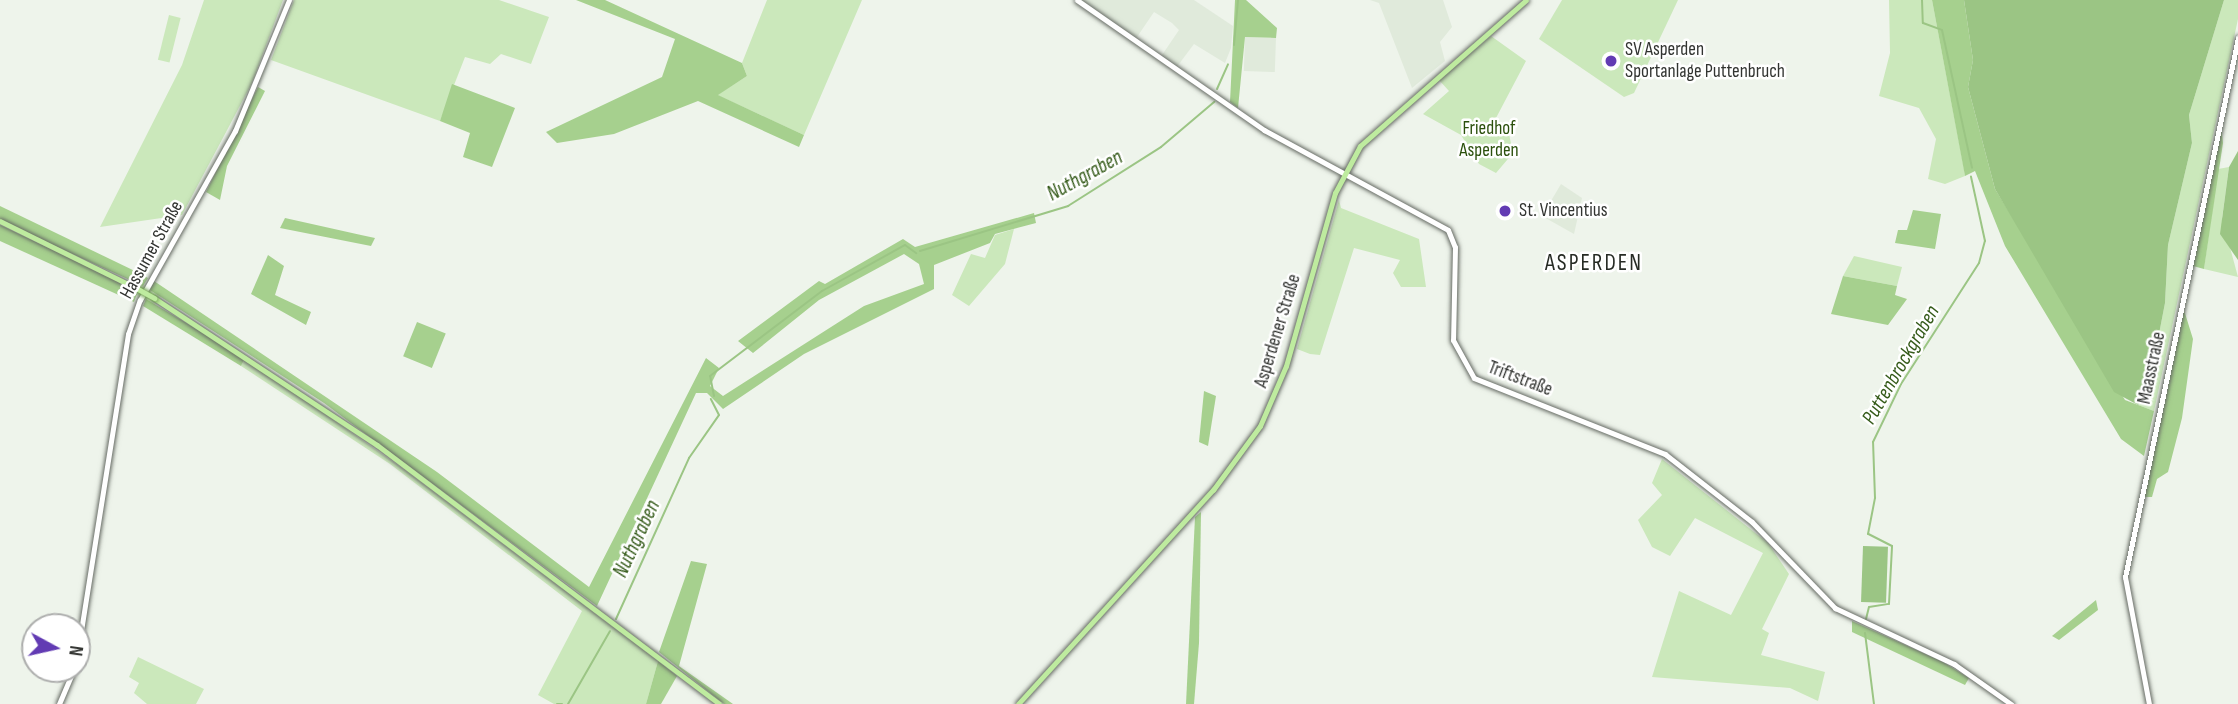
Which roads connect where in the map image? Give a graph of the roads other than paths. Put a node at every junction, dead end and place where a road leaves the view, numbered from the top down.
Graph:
1 (289, 0) edge
2 (1077, 0) edge
3 (1526, 0) edge
4 (2238, 38) edge
5 (1344, 174) junction
6 (0, 221) edge
7 (84, 613) edge
8 (68, 683) edge
9 (59, 704) edge
10 (719, 704) edge
11 (1018, 704) edge
12 (2011, 704) edge
13 (2149, 704) edge

1 - 7 street, Hassumer Straße
2 - 5 street, Triftstraße
3 - 5 main road, Asperdener Straße
4 - 13 street, Maasstraße
5 - 11 main road, Asperdener Straße
5 - 12 street, Triftstraße
6 - 10 main road, bridge
8 - 9 street

